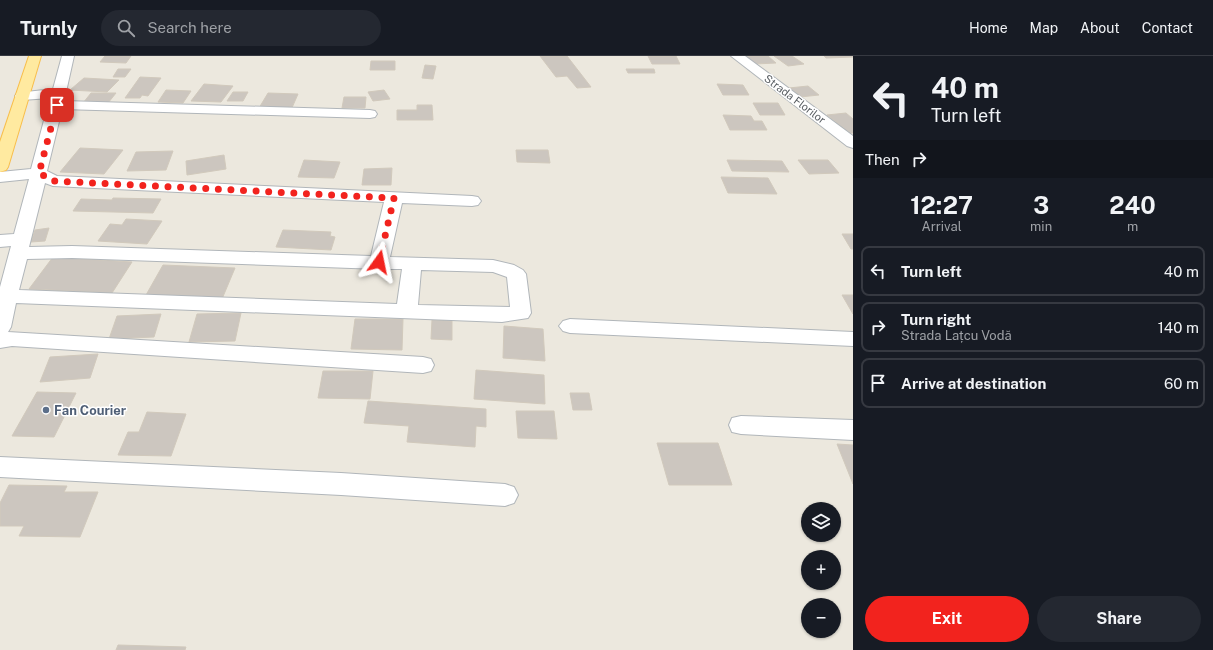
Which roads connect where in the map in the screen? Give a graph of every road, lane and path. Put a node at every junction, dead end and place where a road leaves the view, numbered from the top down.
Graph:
1 (35, 56) edge
2 (68, 56) edge
3 (737, 56) edge
4 (22, 96) junction
5 (58, 99) junction
6 (370, 114) dead end
7 (853, 143) edge
8 (4, 144) edge
9 (0, 167) edge
10 (39, 173) junction
11 (0, 177) edge
12 (394, 198) junction
13 (472, 201) dead end
14 (0, 241) edge
15 (20, 246) junction
16 (379, 262) junction
17 (412, 264) junction
18 (7, 296) junction
19 (407, 311) junction
20 (570, 326) dead end
21 (0, 327) edge
22 (853, 339) edge
23 (0, 340) edge
24 (423, 365) dead end
25 (741, 425) dead end
26 (853, 430) edge
27 (0, 467) edge
28 (505, 495) dead end

1 - 4 main road
2 - 5 street
3 - 7 street, Strada Florilor
4 - 5 street
4 - 8 main road
5 - 6 street
5 - 10 street
8 - 9 main road
10 - 11 street
10 - 12 street
10 - 15 street
12 - 13 street
12 - 16 street
14 - 15 street
15 - 16 street
15 - 18 street
16 - 17 street
17 - 19 street
17 - 19 street
18 - 19 street
18 - 21 street
20 - 22 street
23 - 24 street
25 - 26 street
27 - 28 street

